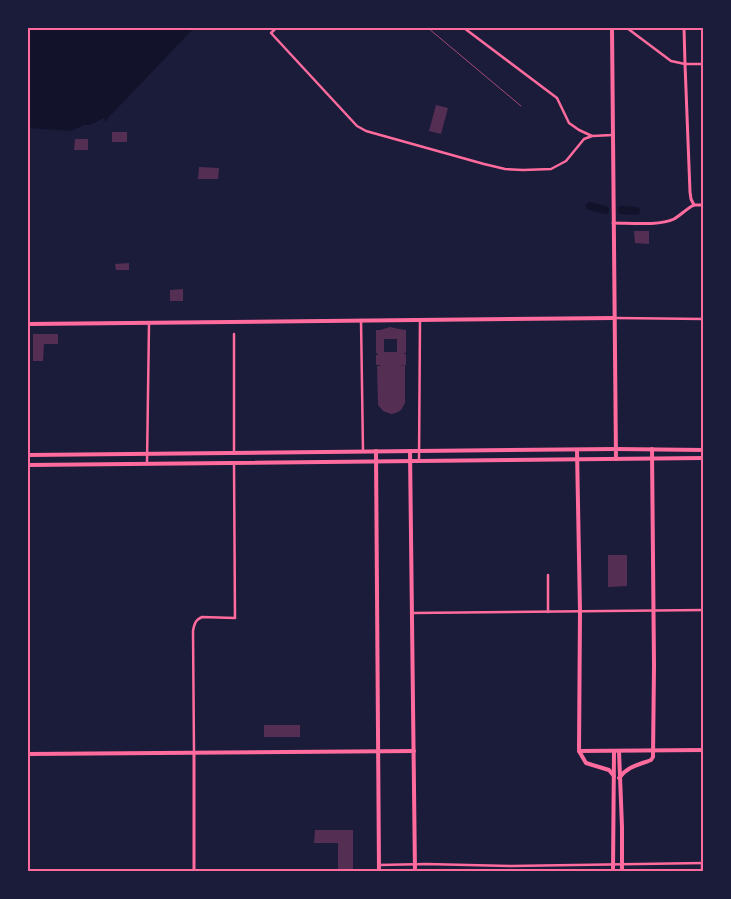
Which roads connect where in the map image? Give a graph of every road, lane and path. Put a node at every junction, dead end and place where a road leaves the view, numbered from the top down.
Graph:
1 (276, 28) edge
2 (464, 28) edge
3 (612, 28) edge
4 (627, 28) edge
5 (684, 28) edge
6 (684, 64) junction
7 (704, 64) edge
8 (613, 135) junction
9 (592, 136) junction
10 (694, 205) junction
11 (704, 205) edge
12 (613, 223) junction
13 (615, 318) junction
14 (704, 319) edge
15 (361, 320) junction
16 (420, 320) junction
17 (149, 322) junction
18 (28, 324) edge
19 (234, 334) dead end
20 (616, 449) junction
21 (652, 449) junction
22 (577, 450) junction
23 (704, 450) edge
24 (363, 451) junction
25 (376, 451) junction
26 (410, 452) junction
27 (419, 452) junction
28 (234, 453) junction
29 (28, 455) edge
30 (147, 455) junction
31 (704, 458) edge
32 (616, 459) junction
33 (652, 459) junction
34 (578, 460) junction
35 (410, 461) junction
36 (419, 461) junction
37 (375, 462) junction
38 (234, 463) junction
39 (147, 464) junction
40 (28, 465) edge
41 (548, 575) dead end
42 (704, 610) edge
43 (653, 611) junction
44 (548, 612) junction
45 (580, 612) junction
46 (412, 613) junction
47 (704, 750) edge
48 (378, 751) junction
49 (414, 751) junction
50 (579, 751) junction
51 (616, 751) junction
52 (654, 751) junction
53 (194, 753) junction
54 (28, 754) edge
55 (614, 776) junction
56 (619, 778) junction
57 (703, 863) edge
58 (415, 864) junction
59 (613, 864) junction
60 (622, 864) junction
61 (379, 865) junction
62 (194, 872) edge
63 (379, 872) edge
64 (415, 872) edge
65 (613, 872) edge
66 (622, 872) edge
67 (702, 872) edge

1 - 9 street
2 - 9 street
3 - 8 main road
4 - 6 street
5 - 6 street
6 - 7 street
6 - 10 street
8 - 9 street
8 - 12 main road
10 - 11 street
10 - 12 street
12 - 13 main road
13 - 14 street
13 - 16 main road
13 - 20 main road
15 - 16 main road
15 - 17 main road
15 - 24 street
16 - 27 street
17 - 18 main road
17 - 30 street
19 - 28 street
20 - 21 main road
20 - 22 main road
20 - 32 main road
21 - 23 main road
21 - 33 main road
22 - 27 main road
22 - 34 main road
24 - 25 main road
24 - 28 main road
25 - 26 main road
25 - 37 main road
26 - 27 main road
26 - 35 main road
27 - 36 street
28 - 30 main road
29 - 30 main road
30 - 39 street
31 - 33 main road
32 - 33 main road
32 - 34 main road
33 - 43 main road
34 - 36 main road
34 - 45 main road
35 - 36 main road
35 - 37 main road
35 - 46 main road
37 - 38 main road
37 - 48 main road
38 - 39 main road
38 - 53 street
39 - 40 main road
41 - 44 street
42 - 43 street
43 - 45 street
43 - 52 main road
44 - 45 street
44 - 46 street
45 - 50 main road
46 - 49 main road
47 - 52 main road
48 - 49 main road
48 - 53 main road
48 - 61 main road
49 - 58 main road
50 - 51 main road
50 - 55 main road
51 - 52 main road
51 - 55 main road
51 - 56 main road
52 - 56 main road
53 - 54 main road
53 - 62 street
55 - 59 main road
56 - 60 main road
57 - 60 street
57 - 67 street
58 - 59 street
58 - 61 street
58 - 64 main road
59 - 60 street
59 - 65 main road
60 - 66 main road
61 - 63 main road

